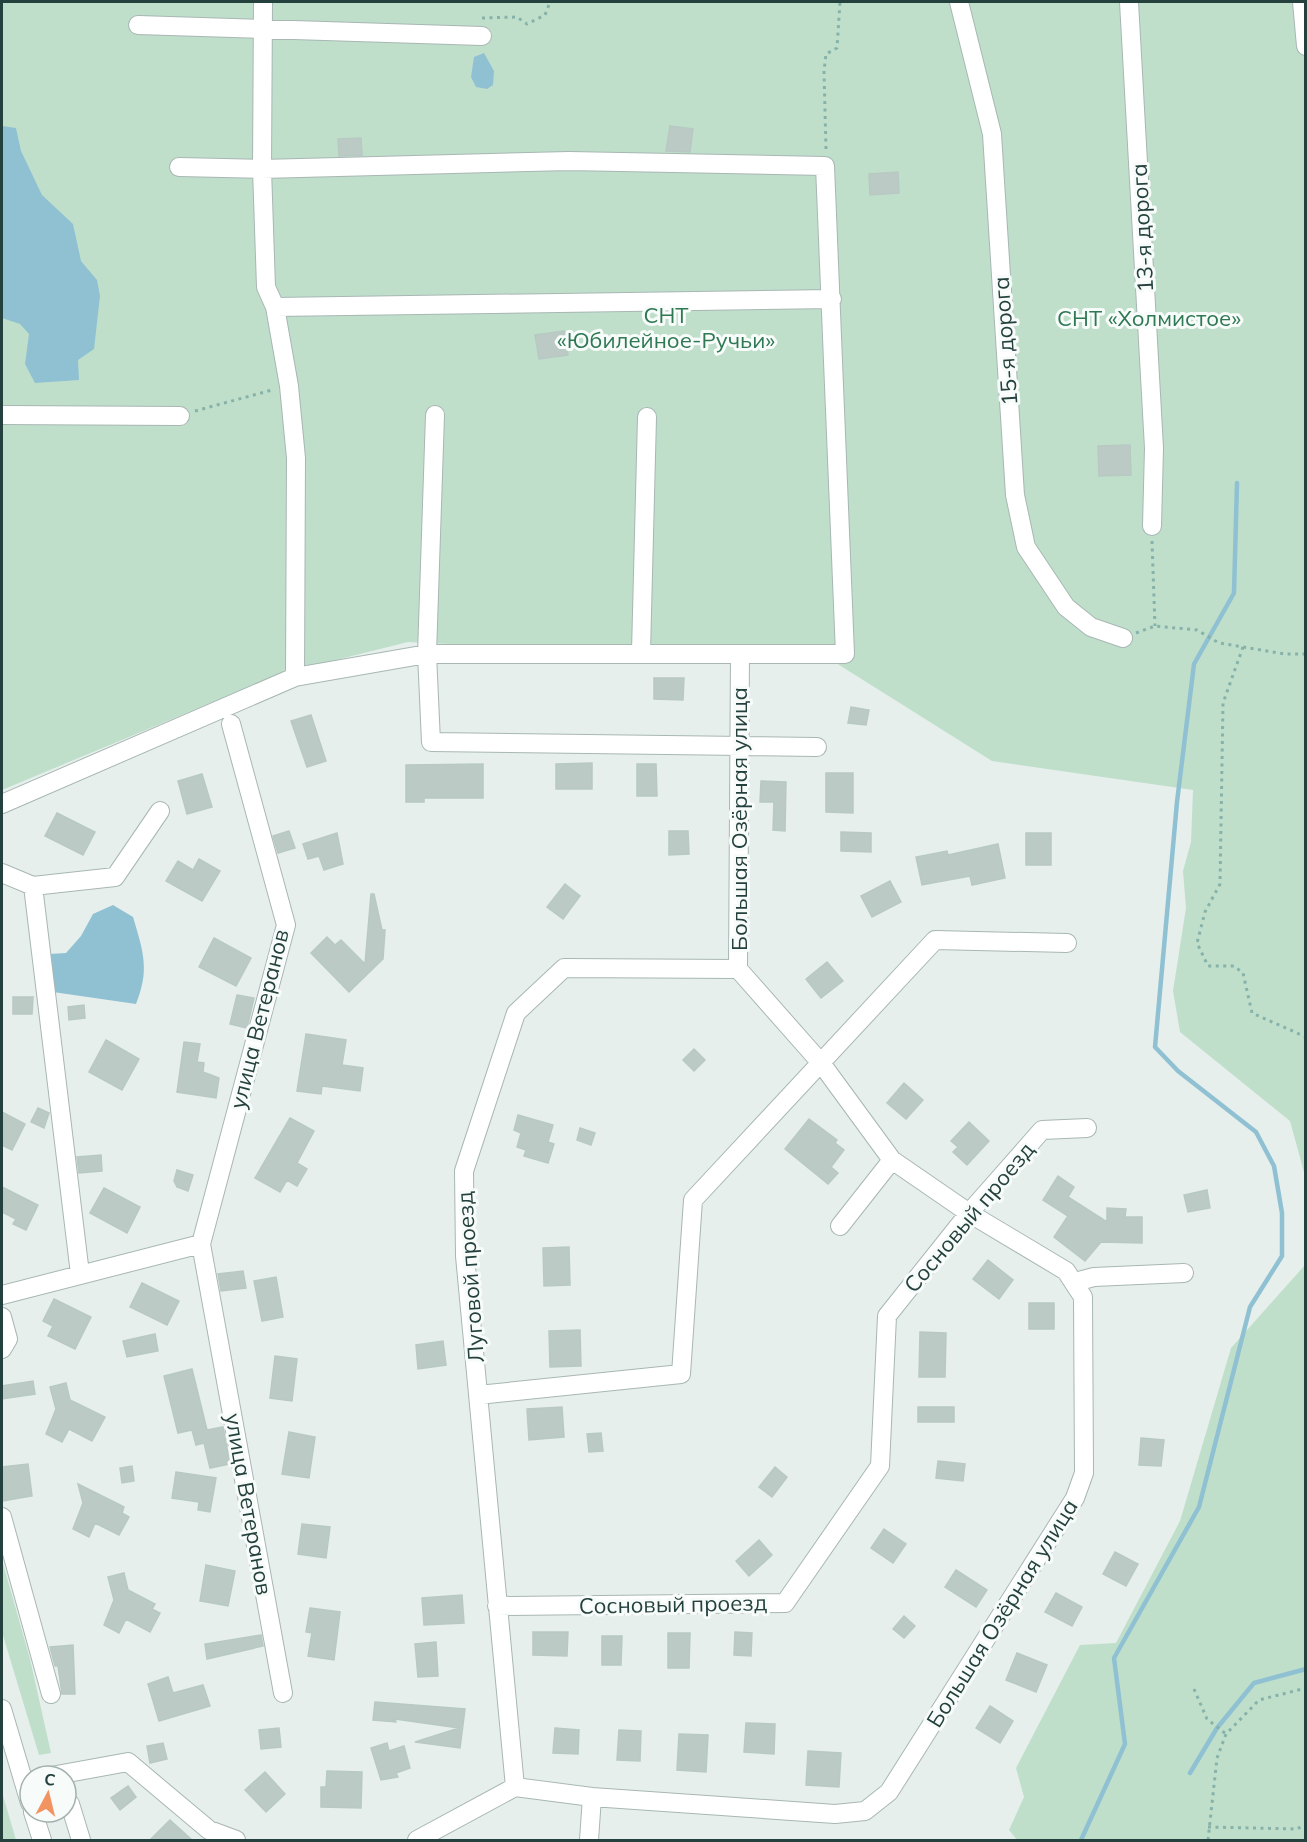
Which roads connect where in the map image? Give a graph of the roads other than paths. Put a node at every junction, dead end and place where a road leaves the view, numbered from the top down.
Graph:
1 (263, 2) edge
2 (959, 2) edge
3 (1129, 2) edge
4 (1302, 2) edge
5 (138, 25) dead end
6 (265, 29) junction
7 (483, 36) dead end
8 (1305, 46) edge
9 (178, 167) dead end
10 (262, 169) junction
11 (832, 299) junction
12 (275, 307) junction
13 (2, 415) edge
14 (435, 415) dead end
15 (180, 416) road end
16 (647, 417) dead end
17 (1152, 526) road end
18 (1123, 638) road end
19 (642, 652) junction
20 (427, 654) junction
21 (740, 654) junction
22 (295, 677) junction
23 (231, 724) dead end
24 (739, 747) junction
25 (817, 747) dead end
26 (2, 804) edge
27 (160, 811) dead end
28 (2, 873) edge
29 (33, 886) junction
30 (1067, 943) dead end
31 (738, 969) junction
32 (821, 1064) junction
33 (1087, 1128) dead end
34 (892, 1160) junction
35 (969, 1213) junction
36 (840, 1226) dead end
37 (201, 1244) junction
38 (1184, 1273) dead end
39 (80, 1274) junction
40 (1075, 1282) junction
41 (2, 1295) edge
42 (2, 1317) edge
43 (2, 1349) edge
44 (478, 1395) junction
45 (2, 1517) edge
46 (496, 1606) junction
47 (283, 1693) dead end
48 (51, 1694) dead end
49 (2, 1709) edge
50 (21, 1764) edge
51 (78, 1771) edge
52 (515, 1787) junction
53 (592, 1797) junction
54 (37, 1824) edge
55 (76, 1824) edge
56 (42, 1840) edge
57 (81, 1840) edge
58 (236, 1840) edge
59 (417, 1840) edge
60 (589, 1840) edge

1 - 6 street
2 - 18 street, 15-я дорога
3 - 17 street, 13-я дорога
4 - 8 street
5 - 6 street
6 - 7 street
6 - 10 street
9 - 10 street
10 - 11 street
10 - 12 street
11 - 12 street
11 - 21 street
12 - 22 street
13 - 15 street
14 - 20 street
16 - 19 street
19 - 20 street
19 - 21 street
20 - 22 street
20 - 24 street
21 - 24 street, Большая Озёрная улица
22 - 26 street
23 - 37 street, улица Ветеранов
24 - 25 street
24 - 31 street, Большая Озёрная улица
27 - 29 street
28 - 29 street
29 - 39 street
30 - 32 street
31 - 32 street, Большая Озёрная улица
31 - 44 street, Луговой проезд
32 - 34 street, Большая Озёрная улица
32 - 44 street
33 - 35 street, Сосновый проезд
34 - 35 street, Большая Озёрная улица
34 - 36 street
35 - 40 street, Большая Озёрная улица
35 - 46 street, Сосновый проезд
37 - 39 street
37 - 47 street, улица Ветеранов
38 - 40 street
39 - 41 street
40 - 53 street, Большая Озёрная улица
42 - 43 street
44 - 46 street, Луговой проезд
45 - 48 street
46 - 52 street, Луговой проезд
49 - 50 street
51 - 58 street
52 - 53 street, Большая Озёрная улица
52 - 59 street
53 - 60 street
54 - 56 street
55 - 57 street

